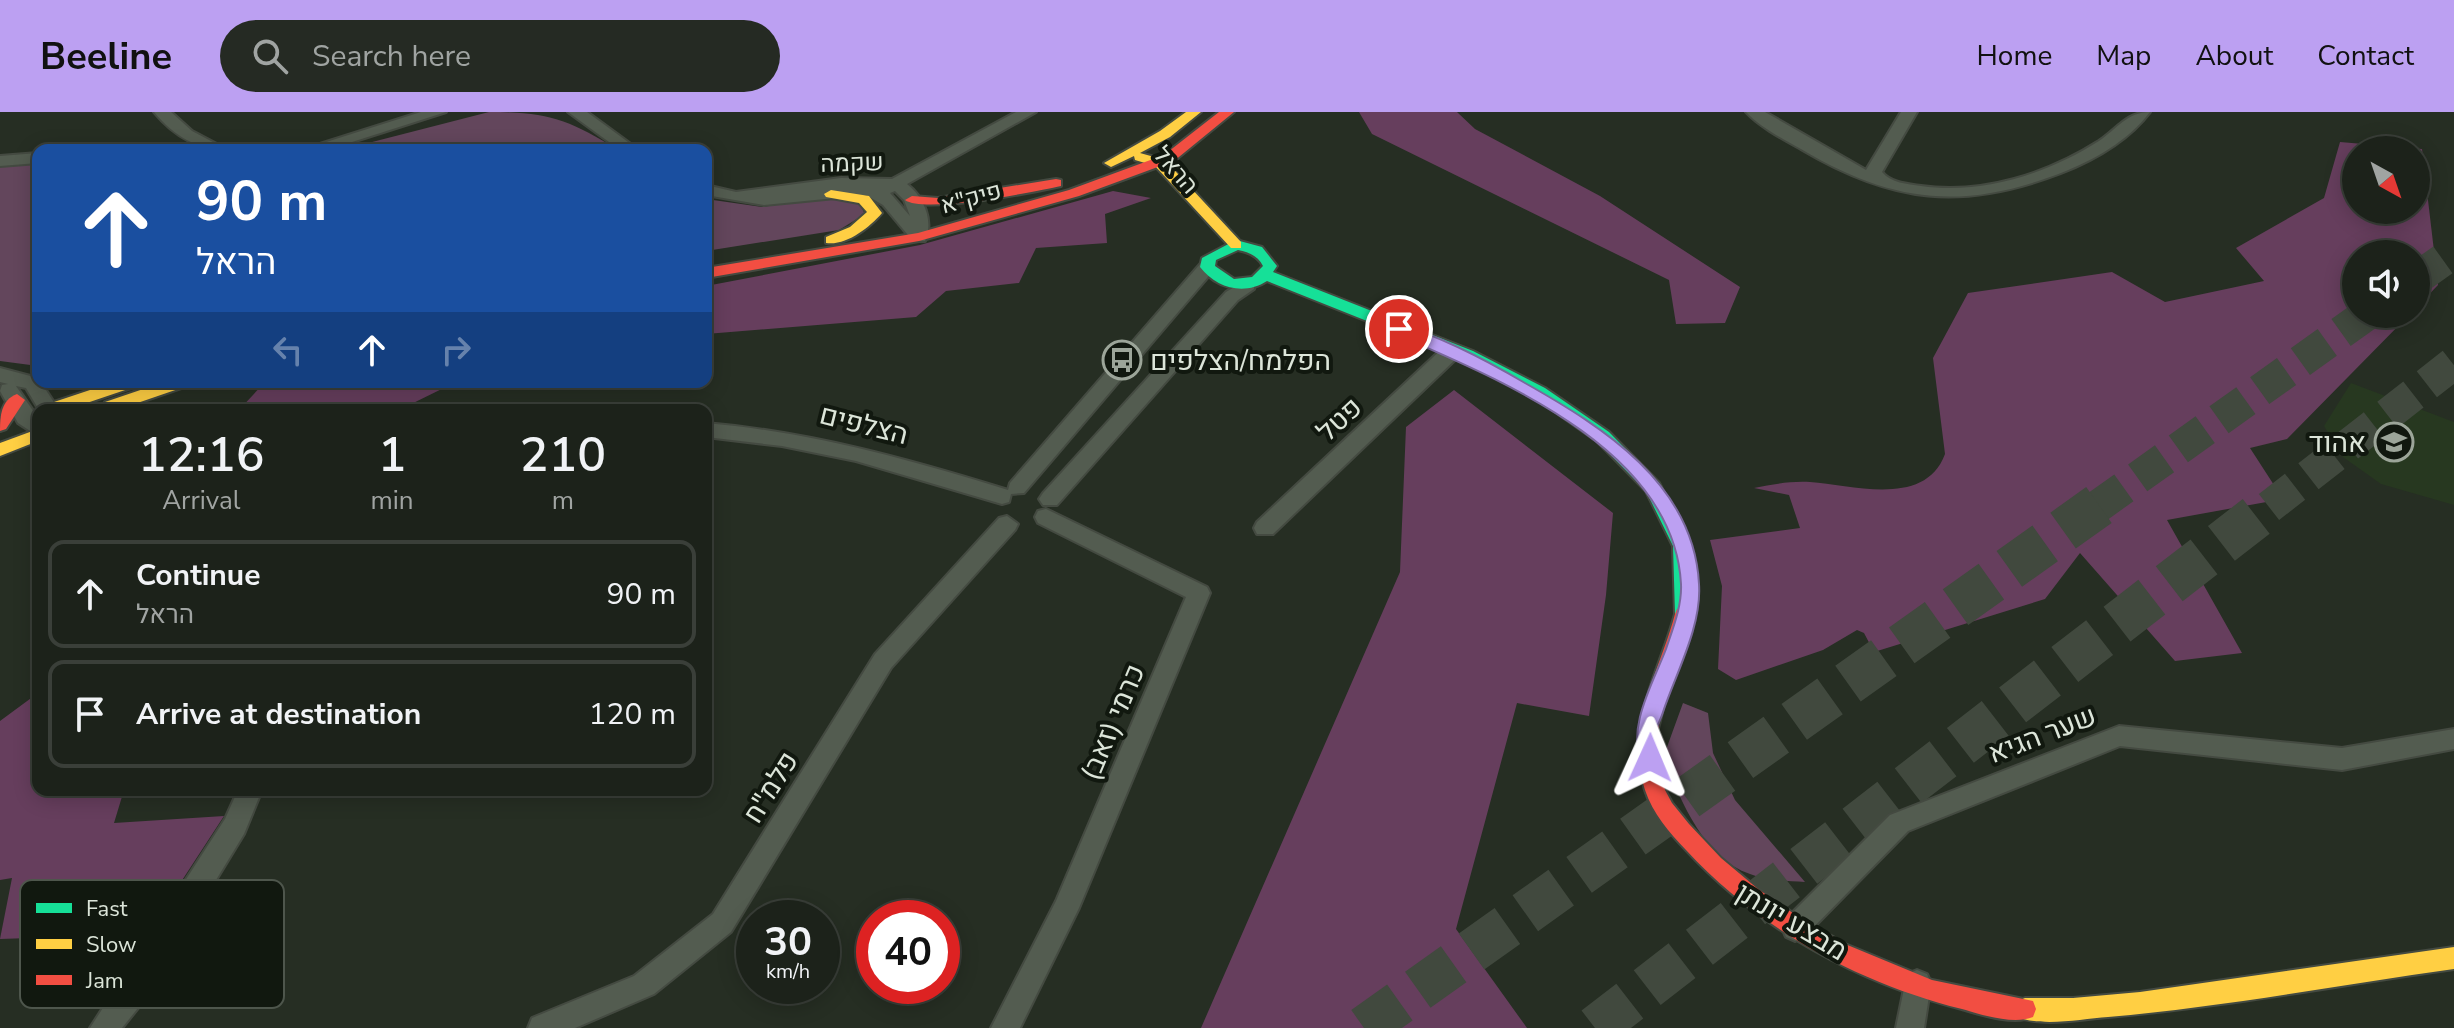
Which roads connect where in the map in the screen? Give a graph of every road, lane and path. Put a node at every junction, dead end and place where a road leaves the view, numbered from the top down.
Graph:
1 (162, 112) edge
2 (438, 112) edge
3 (576, 112) edge
4 (1028, 112) edge
5 (1194, 112) edge
6 (1227, 112) edge
7 (1754, 112) edge
8 (1909, 112) edge
9 (2142, 112) edge
10 (1194, 141) junction
11 (207, 144) edge
12 (329, 144) edge
13 (622, 144) edge
14 (1131, 154) junction
15 (32, 158) edge
16 (0, 161) edge
17 (1154, 180) junction
18 (1881, 182) junction
19 (1058, 183) junction
20 (895, 184) junction
21 (1181, 185) junction
22 (712, 191) edge
23 (878, 193) junction
24 (831, 194) junction
25 (736, 197) junction
26 (912, 200) junction
27 (915, 228) junction
28 (831, 240) junction
29 (1236, 245) junction
30 (712, 259) edge
31 (1212, 260) junction
32 (712, 272) edge
33 (1266, 275) junction
34 (1248, 285) junction
35 (1452, 351) junction
36 (0, 375) edge
37 (32, 383) edge
38 (0, 386) edge
39 (113, 388) edge
40 (164, 388) edge
41 (49, 404) edge
42 (118, 404) edge
43 (31, 419) edge
44 (0, 426) edge
45 (712, 431) edge
46 (0, 450) edge
47 (1010, 492) junction
48 (1048, 508) junction
49 (1007, 524) junction
50 (1265, 528) dead end
51 (2454, 739) edge
52 (248, 796) edge
53 (201, 880) edge
54 (1795, 928) junction
55 (2454, 958) edge
56 (1917, 983) junction
57 (120, 1008) edge
58 (104, 1028) edge
59 (542, 1028) edge
60 (1005, 1028) edge
61 (1910, 1028) edge

1 - 11 street
2 - 12 street
3 - 13 street
4 - 20 street
5 - 14 street, פיק"א
6 - 10 street
7 - 18 street
8 - 18 street
9 - 18 street
10 - 17 street
10 - 21 street
14 - 17 street, הראל
14 - 19 street, פיק"א
15 - 16 street
17 - 21 street, הראל
17 - 27 street, פיק"א
17 - 31 street, הראל
19 - 26 street
19 - 27 street, פיק"א
20 - 23 street
20 - 25 street, שקמה
20 - 26 street, שקמה
21 - 29 street, הראל
22 - 25 street, שקמה
23 - 24 street, שקמה
23 - 27 street, שקמה
24 - 25 street, שקמה
24 - 28 street
26 - 27 street, שקמה
27 - 28 street, פיק"א
27 - 32 street, פיק"א
28 - 30 street, פיק"א
29 - 31 street
29 - 33 street
31 - 34 street
31 - 47 street
33 - 34 street
33 - 35 street
34 - 48 street
35 - 50 street, פטל
35 - 54 street, מבצע יונתן
36 - 37 street
38 - 43 street
39 - 41 street
40 - 42 street
43 - 44 street
43 - 46 street
45 - 47 street, הצלפים
47 - 48 street
47 - 49 street
48 - 49 street
48 - 60 street, כרמי (זאב)
49 - 59 street, פלמ"ח
51 - 54 street, שער הגיא
52 - 53 street
54 - 56 street, מבצע יונתן
55 - 56 street, מבצע יונתן
56 - 61 street
57 - 58 street

